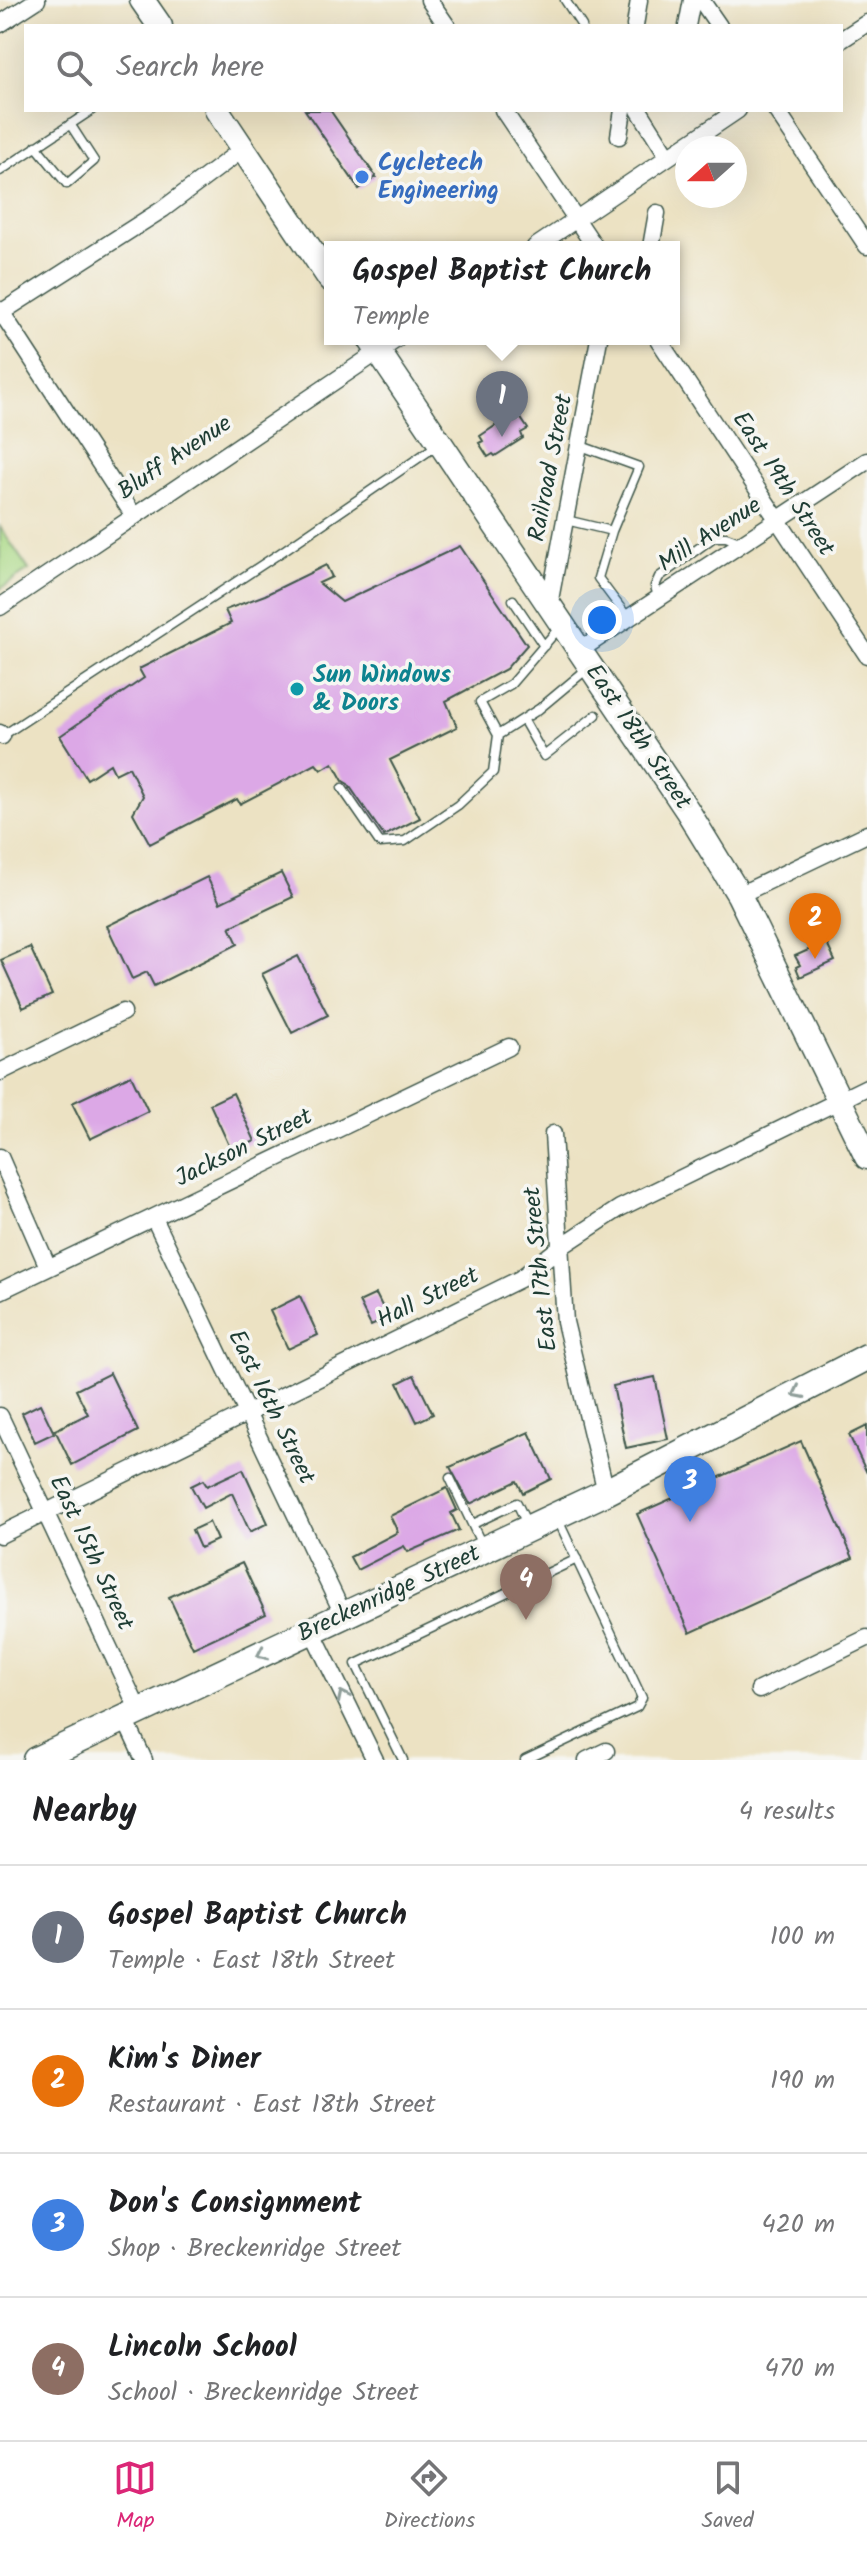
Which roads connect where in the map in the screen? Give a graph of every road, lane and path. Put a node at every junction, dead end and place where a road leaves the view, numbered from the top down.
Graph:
1 (37, 0) edge
2 (142, 0) edge
3 (429, 0) edge
4 (565, 0) edge
5 (639, 0) edge
6 (692, 0) edge
7 (701, 0) edge
8 (867, 23) edge
9 (0, 24) edge
10 (159, 24) edge
11 (446, 24) edge
12 (581, 24) edge
13 (635, 24) edge
14 (687, 24) edge
15 (718, 24) edge
16 (843, 39) edge
17 (89, 112) edge
18 (218, 112) edge
19 (504, 112) edge
20 (623, 112) edge
21 (640, 112) edge
22 (735, 112) edge
23 (777, 112) edge
24 (70, 124) junction
25 (619, 136) dead end
26 (36, 146) junction
27 (243, 149) junction
28 (668, 156) junction
29 (0, 171) edge
30 (657, 213) dead end
31 (577, 220) junction
32 (544, 241) edge
33 (591, 241) edge
34 (652, 241) edge
35 (867, 246) edge
36 (324, 270) edge
37 (1, 311) edge
38 (379, 345) edge
39 (383, 345) edge
40 (598, 345) edge
41 (662, 345) edge
42 (440, 443) junction
43 (581, 446) junction
44 (867, 461) edge
45 (134, 516) junction
46 (778, 519) junction
47 (566, 520) junction
48 (612, 531) junction
49 (513, 600) dead end
50 (0, 607) edge
51 (556, 615) junction
52 (628, 618) junction
53 (544, 646) junction
54 (867, 655) edge
55 (585, 658) junction
56 (596, 715) dead end
57 (523, 719) junction
58 (1, 734) edge
59 (498, 735) junction
60 (342, 788) dead end
61 (867, 834) edge
62 (739, 895) junction
63 (123, 1012) dead end
64 (509, 1047) dead end
65 (0, 1072) edge
66 (867, 1087) edge
67 (840, 1099) junction
68 (553, 1134) dead end
69 (0, 1157) edge
70 (867, 1157) edge
71 (154, 1218) junction
72 (559, 1248) junction
73 (48, 1267) junction
74 (0, 1291) edge
75 (867, 1357) edge
76 (247, 1413) junction
77 (0, 1416) edge
78 (450, 1478) dead end
79 (606, 1492) junction
80 (46, 1512) junction
81 (556, 1515) junction
82 (473, 1524) junction
83 (529, 1528) junction
84 (0, 1535) edge
85 (484, 1549) junction
86 (577, 1559) junction
87 (344, 1616) junction
88 (312, 1631) junction
89 (867, 1638) edge
90 (759, 1690) dead end
91 (132, 1714) junction
92 (606, 1751) dead end
93 (540, 1757) edge
94 (36, 1760) edge
95 (144, 1760) edge
96 (375, 1760) edge
97 (403, 1760) edge
98 (525, 1760) edge
99 (587, 1760) edge

1 - 9 street
2 - 10 street
3 - 11 street
4 - 12 lane
5 - 13 street
6 - 14 street
7 - 15 street
8 - 16 street
17 - 24 lane
18 - 27 street
19 - 31 street
20 - 25 street
21 - 28 street
22 - 28 street
23 - 35 street
24 - 26 lane
24 - 26 lane
26 - 29 lane
27 - 36 street
27 - 37 street
28 - 31 street
30 - 34 street
31 - 32 street
31 - 33 street
37 - 45 street
38 - 45 street, Bluff Avenue
39 - 42 street, East 18th Street
40 - 43 street, Railroad Street
41 - 46 street, East 19th Street
42 - 51 street, East 18th Street
42 - 58 lane
43 - 47 street, Railroad Street
43 - 48 lane
44 - 46 street, Mill Avenue
45 - 50 street, Bluff Avenue
46 - 52 street, Mill Avenue
46 - 54 street, East 19th Street
47 - 48 lane
47 - 51 street, Railroad Street
48 - 52 lane
49 - 53 lane
51 - 53 lane
51 - 55 street, East 18th Street
52 - 55 street, Mill Avenue
53 - 59 lane
55 - 57 lane
55 - 62 street, East 18th Street
56 - 57 lane
57 - 59 lane
59 - 60 lane
61 - 62 street
62 - 67 street, East 18th Street
63 - 65 street
64 - 71 street, Jackson Street
66 - 67 street, Hall Street
67 - 70 street, East 18th Street
67 - 72 street, Hall Street
68 - 72 street, East 17th Street
69 - 73 street
71 - 73 street, Jackson Street
71 - 76 street, East 16th Street
72 - 76 street, Hall Street
72 - 79 street, East 17th Street
73 - 74 street, Jackson Street
75 -> 79 main road, Breckenridge Street
76 - 80 street, Hall Street
76 - 87 street, East 16th Street
77 - 80 street, East 15th Street
78 - 82 lane
79 - 81 main road, Breckenridge Street
80 - 84 street, Hall Street
80 - 91 street, East 15th Street
81 - 83 main road, Breckenridge Street
81 - 86 lane
82 - 83 lane
82 - 85 lane
83 - 85 main road, Breckenridge Street
85 - 87 main road, Breckenridge Street
86 - 93 lane
86 - 97 lane
87 - 88 main road, Breckenridge Street
88 -> 91 main road, Breckenridge Street
96 -> 88 street
89 - 90 street
91 - 94 main road, Breckenridge Street
91 - 95 street, East 15th Street
92 - 99 street
93 - 98 lane

